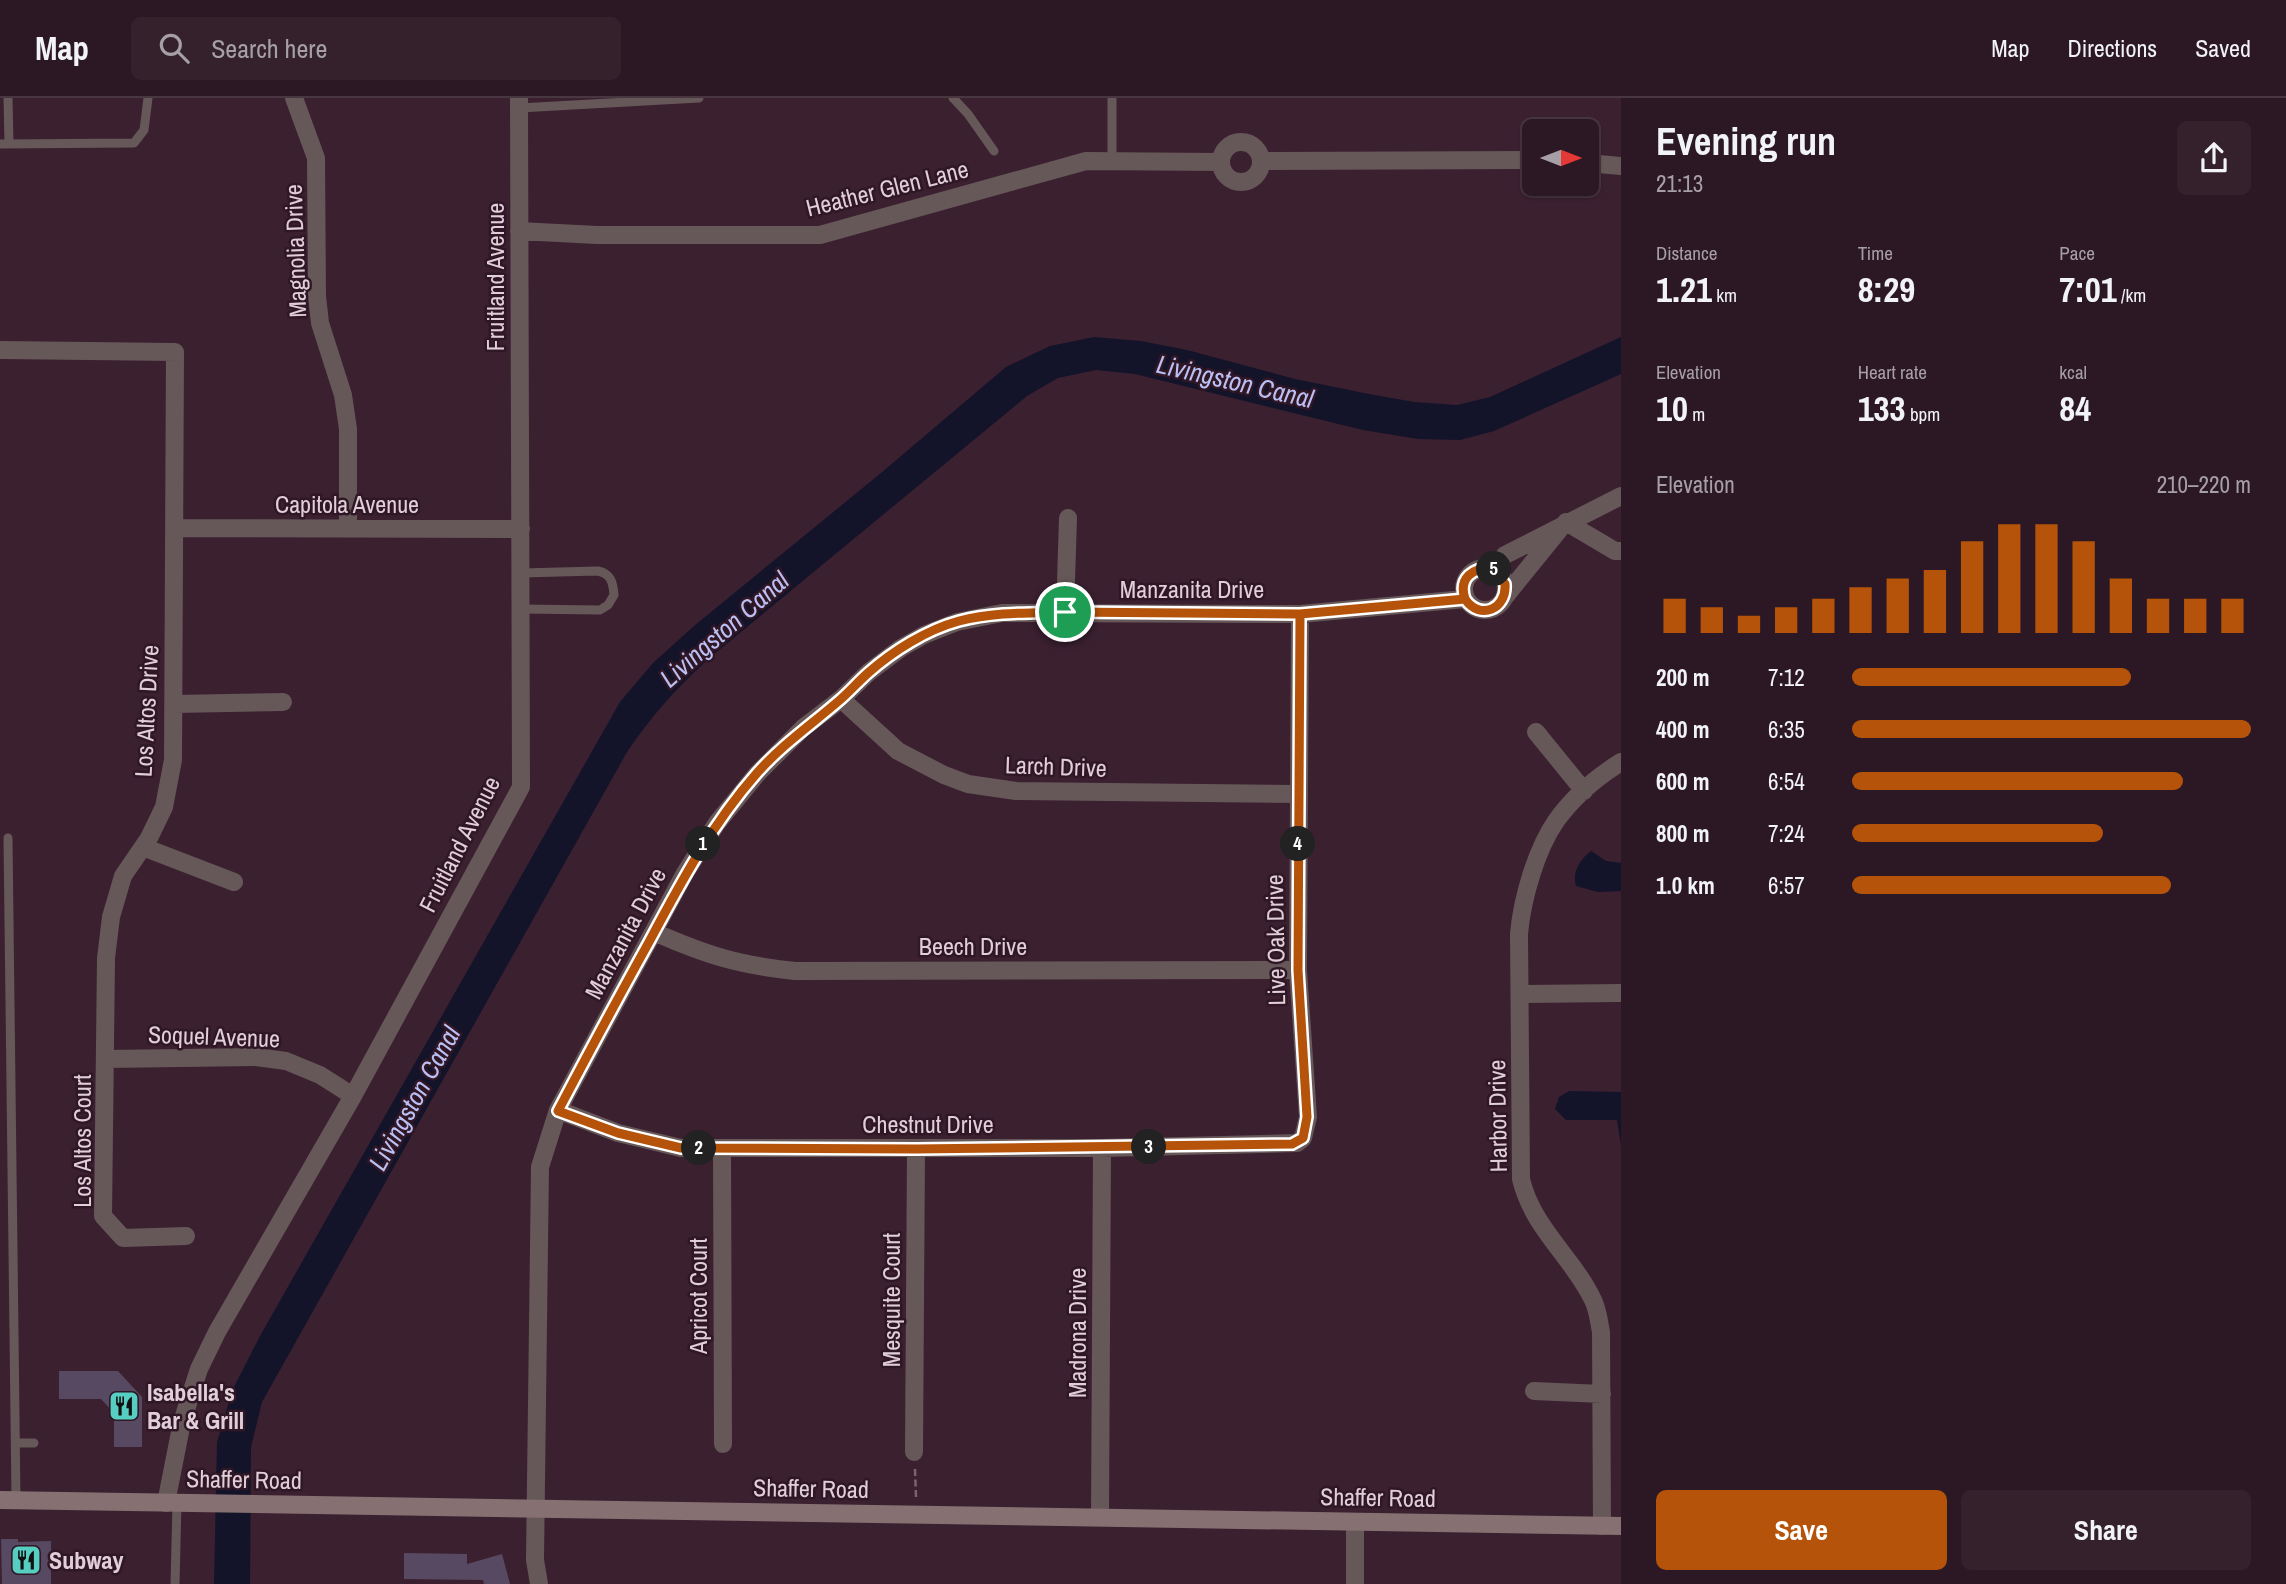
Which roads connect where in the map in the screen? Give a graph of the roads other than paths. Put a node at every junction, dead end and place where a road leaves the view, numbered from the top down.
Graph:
1 (8, 98) edge
2 (148, 98) edge
3 (294, 98) edge
4 (699, 98) edge
5 (953, 98) edge
6 (1112, 98) edge
7 (519, 103) edge
8 (5, 144) edge
9 (994, 152) dead end
10 (1522, 160) edge
11 (1262, 161) junction
12 (1112, 162) junction
13 (1221, 162) junction
14 (1600, 164) edge
15 (1621, 166) edge
16 (519, 231) junction
17 (0, 350) edge
18 (1621, 496) edge
19 (1068, 518) dead end
20 (1566, 522) junction
21 (174, 528) junction
22 (348, 528) junction
23 (521, 529) junction
24 (1621, 551) edge
25 (1493, 568) junction
26 (521, 573) junction
27 (1504, 598) junction
28 (1465, 599) junction
29 (521, 609) junction
30 (1065, 612) junction
31 (1300, 614) junction
32 (841, 699) junction
33 (283, 702) dead end
34 (174, 704) junction
35 (1536, 732) dead end
36 (1621, 762) edge
37 (1584, 791) junction
38 (1298, 794) junction
39 (8, 838) dead end
40 (143, 846) junction
41 (234, 882) dead end
42 (654, 932) junction
43 (1298, 970) junction
44 (1621, 993) edge
45 (1521, 994) junction
46 (106, 1059) junction
47 (353, 1096) junction
48 (558, 1111) junction
49 (1303, 1138) joint
50 (722, 1148) junction
51 (1102, 1148) junction
52 (916, 1149) junction
53 (186, 1237) dead end
54 (1534, 1391) dead end
55 (1602, 1394) junction
56 (16, 1443) junction
57 (34, 1443) dead end
58 (723, 1444) dead end
59 (914, 1452) road end
60 (8, 1500) edge
61 (171, 1503) junction
62 (537, 1508) junction
63 (1100, 1517) junction
64 (1354, 1522) junction
65 (1602, 1526) junction
66 (1621, 1526) edge
67 (175, 1584) edge
68 (540, 1584) edge
69 (1354, 1584) edge

1 - 8 lane
2 - 8 lane
3 - 22 street, Magnolia Drive
4 - 7 lane
5 - 9 lane
6 - 12 lane
7 - 16 street, Fruitland Avenue
10 - 11 street
11 - 13 street
11 - 13 street
12 - 13 street, Heather Glen Lane
12 - 16 street, Heather Glen Lane
14 - 15 street
16 - 23 street, Fruitland Avenue
17 - 21 street, Los Altos Drive
18 - 20 street
19 - 30 street
20 - 24 street
20 - 25 street
20 - 27 street
21 - 22 street, Capitola Avenue
21 - 34 street, Los Altos Drive
22 - 23 street, Capitola Avenue
23 - 26 street, Fruitland Avenue
25 - 27 street
25 - 28 street
26 - 29 street, Fruitland Avenue
26 - 29 lane
27 - 28 street
28 - 31 street, Manzanita Drive
29 - 47 street, Fruitland Avenue
30 - 31 street, Manzanita Drive
30 - 32 street, Manzanita Drive
31 - 38 street, Live Oak Drive
32 - 38 street, Larch Drive
32 - 42 street, Manzanita Drive
33 - 34 street
34 - 40 street, Los Altos Drive
35 - 37 street
36 - 37 street, Harbor Drive
37 - 45 street, Harbor Drive
38 - 43 street, Live Oak Drive
39 - 56 lane
40 - 41 street
40 - 46 street, Los Altos Drive
42 - 43 street, Beech Drive
42 - 48 street, Manzanita Drive
43 - 49 street, Live Oak Drive
44 - 45 street
45 - 55 street, Harbor Drive
46 - 47 street, Soquel Avenue
46 - 53 street, Los Altos Court
47 - 61 street, Fruitland Avenue
48 - 50 street, Chestnut Drive
48 - 62 street, Manzanita Drive
49 - 51 street, Chestnut Drive
50 - 52 street, Chestnut Drive
50 - 58 street, Apricot Court
51 - 52 street, Chestnut Drive
51 - 63 street, Madrona Drive
52 - 59 street, Mesquite Court
54 - 55 street
55 - 65 street, Harbor Drive
56 - 57 lane
56 - 60 lane
60 - 61 main road, Shaffer Road
61 - 62 main road, Shaffer Road
61 - 67 lane
62 - 63 main road, Shaffer Road
62 - 68 street, Manzanita Drive
63 - 64 main road, Shaffer Road
64 - 65 main road, Shaffer Road
64 - 69 street
65 - 66 main road, Shaffer Road

